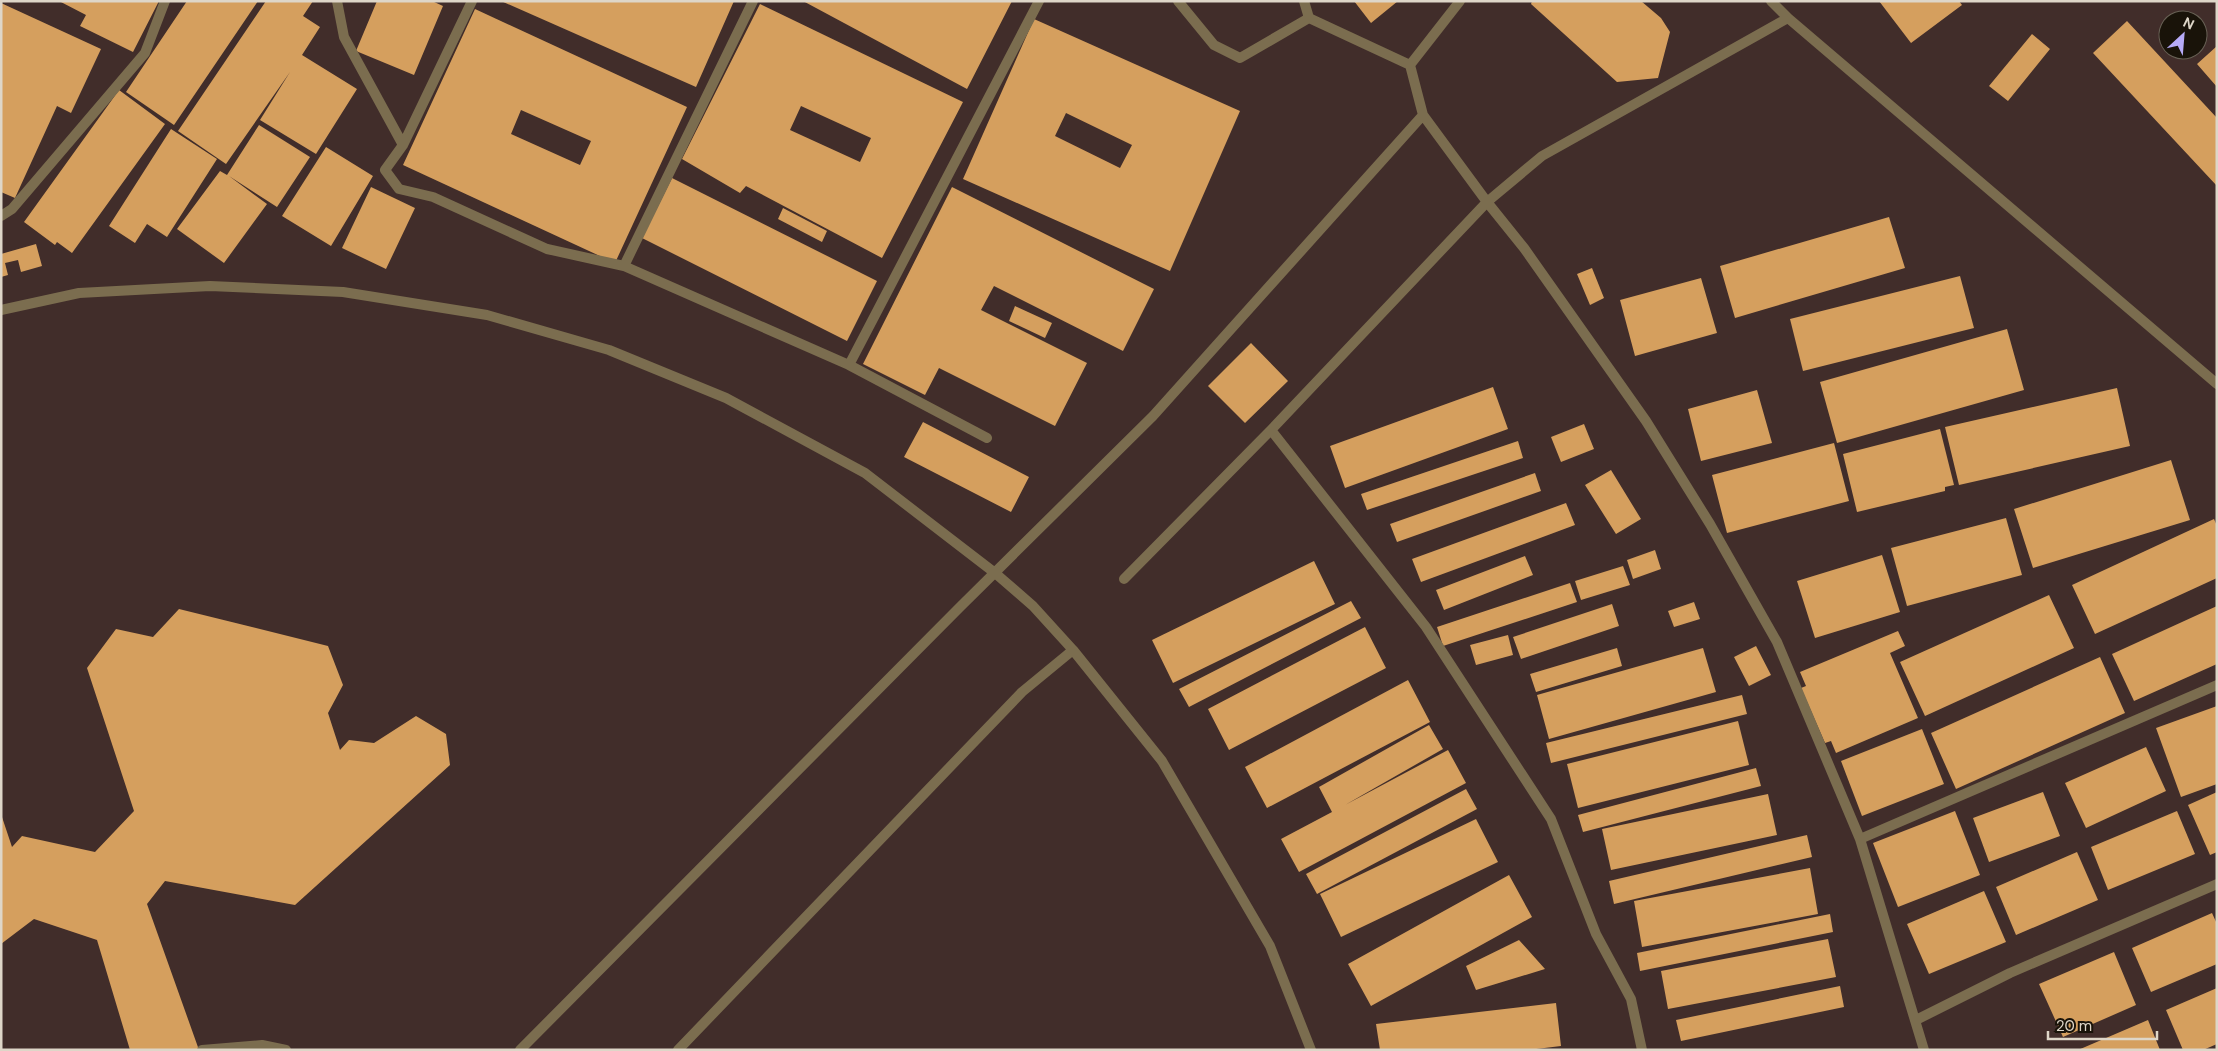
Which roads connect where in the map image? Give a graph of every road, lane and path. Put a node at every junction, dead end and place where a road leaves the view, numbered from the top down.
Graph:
1 (165, 1) edge
2 (337, 1) edge
3 (472, 1) edge
4 (753, 1) edge
5 (1039, 1) edge
6 (1178, 1) edge
7 (1304, 1) edge
8 (1460, 1) edge
9 (1771, 1) edge
10 (1309, 18) junction
11 (1788, 18) junction
12 (1410, 65) junction
13 (1423, 115) junction
14 (403, 145) junction
15 (1487, 202) junction
16 (1, 216) edge
17 (624, 266) junction
18 (1, 310) edge
19 (849, 365) junction
20 (2217, 384) edge
21 (1271, 430) junction
22 (987, 438) dead end
23 (995, 573) junction
24 (1124, 579) dead end
25 (1073, 650) junction
26 (2217, 685) edge
27 (1860, 839) junction
28 (2217, 884) edge
29 (1916, 1020) junction
30 (202, 1050) edge
31 (286, 1050) edge
32 (520, 1050) edge
33 (678, 1050) edge
34 (1311, 1050) edge
35 (1642, 1050) edge
36 (1924, 1050) edge

1 - 16 street
2 - 14 street
3 - 14 street
4 - 17 street
5 - 19 street
6 - 10 street
7 - 10 street
8 - 12 street
9 - 11 street
10 - 12 street
11 - 15 street
11 - 20 street
12 - 13 street
13 - 15 street
13 - 23 street
14 - 17 street
15 - 21 street
15 - 27 street
17 - 19 street
18 - 23 street
19 - 22 street
21 - 24 street
21 - 35 street
23 - 25 street
23 - 32 street
25 - 33 street
25 - 34 street
26 - 27 street
27 - 29 street
28 - 29 street
29 - 36 street
30 - 31 street

